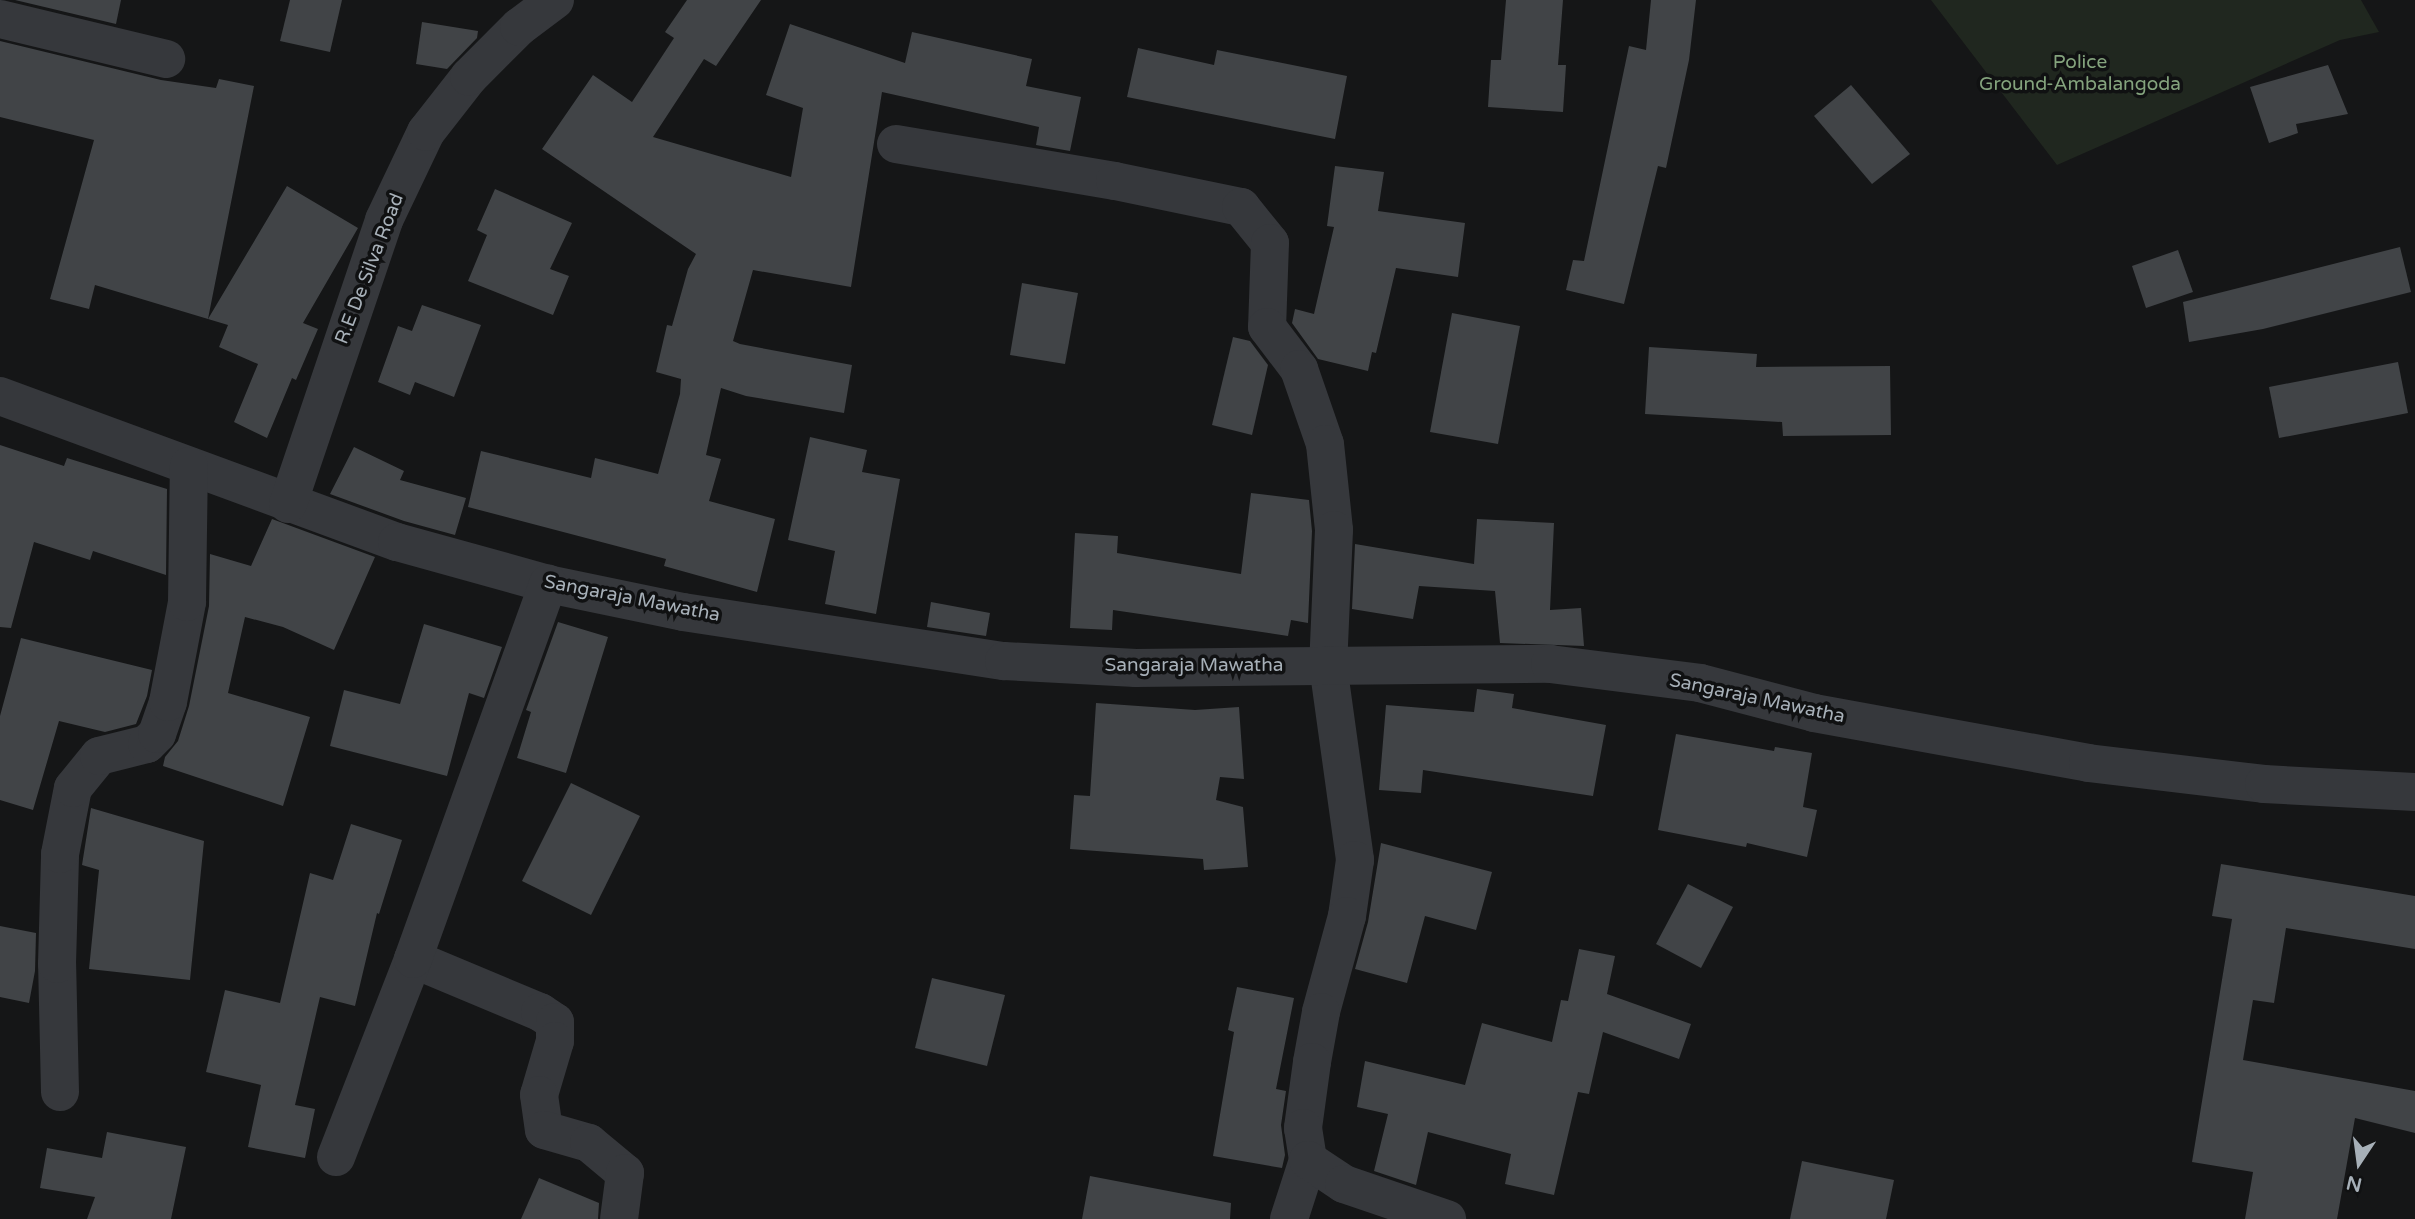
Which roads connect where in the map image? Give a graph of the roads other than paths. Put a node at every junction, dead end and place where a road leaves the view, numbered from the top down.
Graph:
1 (555, 0) edge
2 (0, 19) edge
3 (166, 59) dead end
4 (896, 144) dead end
5 (0, 396) edge
6 (189, 466) junction
7 (288, 504) junction
8 (548, 584) junction
9 (1328, 665) junction
10 (2415, 792) edge
11 (413, 959) junction
12 (60, 1092) dead end
13 (336, 1157) dead end
14 (1308, 1160) junction
15 (619, 1219) edge
16 (1289, 1219) edge
17 (1447, 1219) edge

1 - 7 street, R.E De Silva Road
2 - 3 street
4 - 9 street
5 - 6 street, Sangaraja Mawatha
6 - 7 street, Sangaraja Mawatha
6 - 12 street
7 - 8 street, Sangaraja Mawatha
8 - 9 street, Sangaraja Mawatha
8 - 11 street
9 - 10 street, Sangaraja Mawatha
9 - 14 street
11 - 13 street
11 - 15 street
14 - 16 street
14 - 17 street

